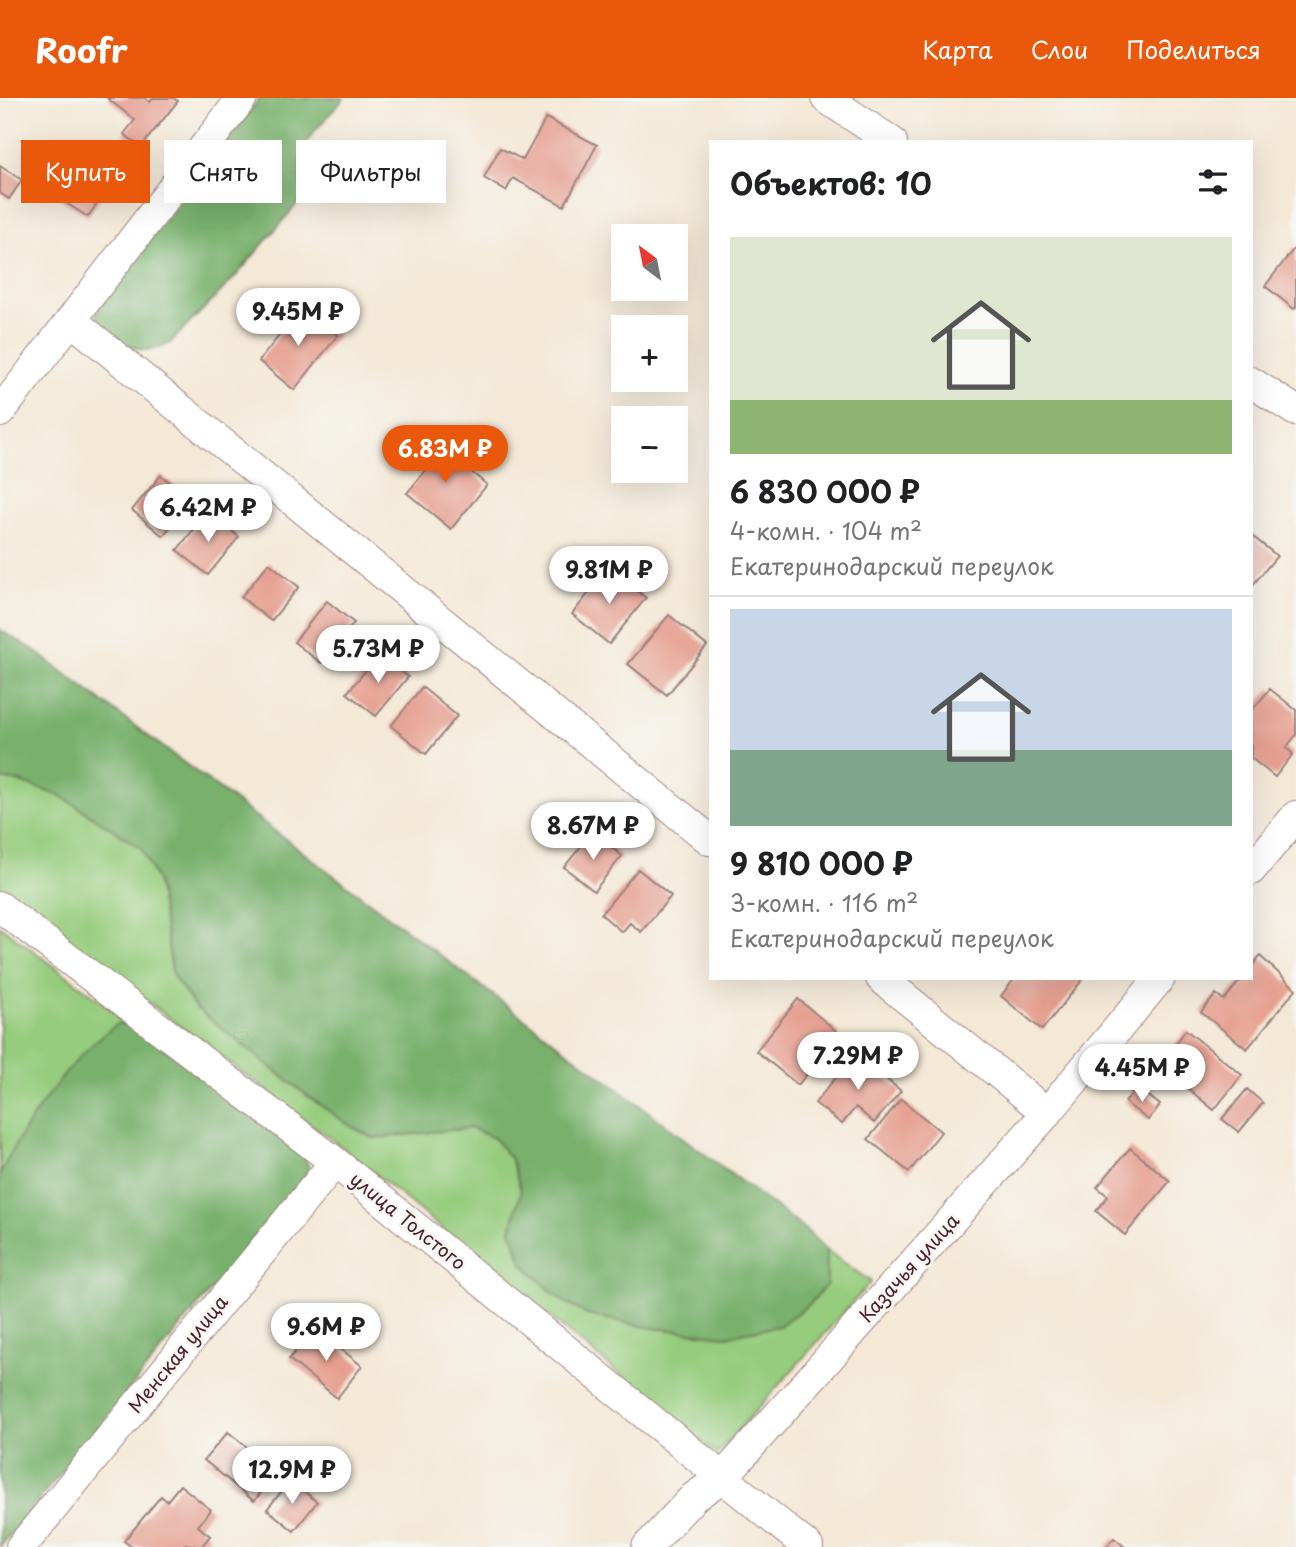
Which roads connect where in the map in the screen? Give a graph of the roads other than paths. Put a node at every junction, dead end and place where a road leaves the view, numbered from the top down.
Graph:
1 (242, 98) edge
2 (826, 98) edge
3 (889, 140) edge
4 (71, 320) junction
5 (1253, 383) edge
6 (1296, 411) edge
7 (0, 412) edge
8 (1296, 816) edge
9 (709, 839) edge
10 (1253, 868) edge
11 (0, 906) edge
12 (883, 980) edge
13 (1158, 980) edge
14 (1047, 1113) junction
15 (335, 1162) junction
16 (723, 1477) junction
17 (21, 1547) edge
18 (647, 1547) edge
19 (808, 1547) edge

1 - 4 street
2 - 3 street
4 - 7 street
4 - 9 street
5 - 6 street
8 - 10 street
11 - 15 street, улица Толстого
12 - 14 street
13 - 14 street, Казачья улица
14 - 16 street, Казачья улица
15 - 16 street, улица Толстого
15 - 17 street, Менская улица
16 - 18 street, Казачья улица
16 - 19 street, улица Толстого

